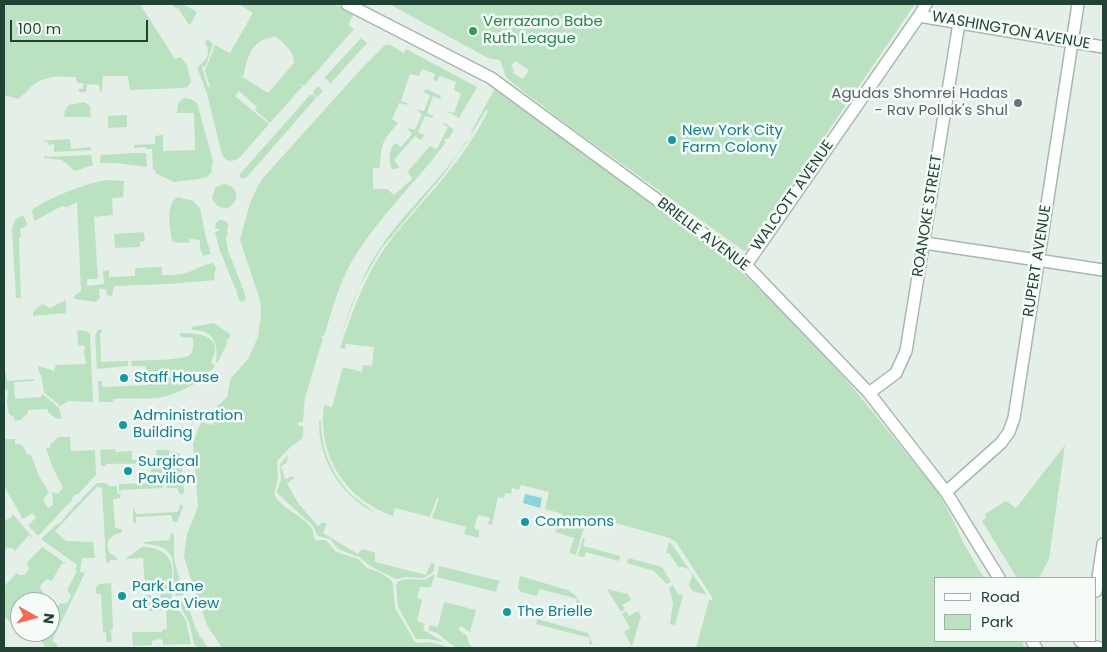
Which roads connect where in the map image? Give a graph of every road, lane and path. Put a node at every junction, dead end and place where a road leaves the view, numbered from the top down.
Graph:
1 (346, 4) edge
2 (926, 4) edge
3 (1078, 4) edge
4 (919, 16) junction
5 (959, 23) junction
6 (1072, 42) junction
7 (1103, 47) edge
8 (925, 243) junction
9 (1038, 260) junction
10 (746, 265) junction
11 (1103, 270) edge
12 (869, 393) junction
13 (946, 492) junction
14 (1103, 544) edge
15 (998, 577) edge
16 (1097, 584) edge
17 (1085, 643) edge
18 (1099, 648) edge

1 - 10 street, BRIELLE AVENUE
2 - 4 street, WALCOTT AVENUE
3 - 6 street, RUPERT AVENUE
4 - 5 street, WASHINGTON AVENUE
4 - 10 street, WALCOTT AVENUE
5 - 6 street, WASHINGTON AVENUE
5 - 8 street, ROANOKE STREET
6 - 7 street, WASHINGTON AVENUE
6 - 9 street, RUPERT AVENUE
8 - 9 street
8 - 12 street, ROANOKE STREET
9 - 11 street
9 - 13 street, RUPERT AVENUE
10 - 12 street, BRIELLE AVENUE
12 - 13 street, BRIELLE AVENUE
13 - 15 street, BRIELLE AVENUE
14 - 16 street
17 - 18 street

